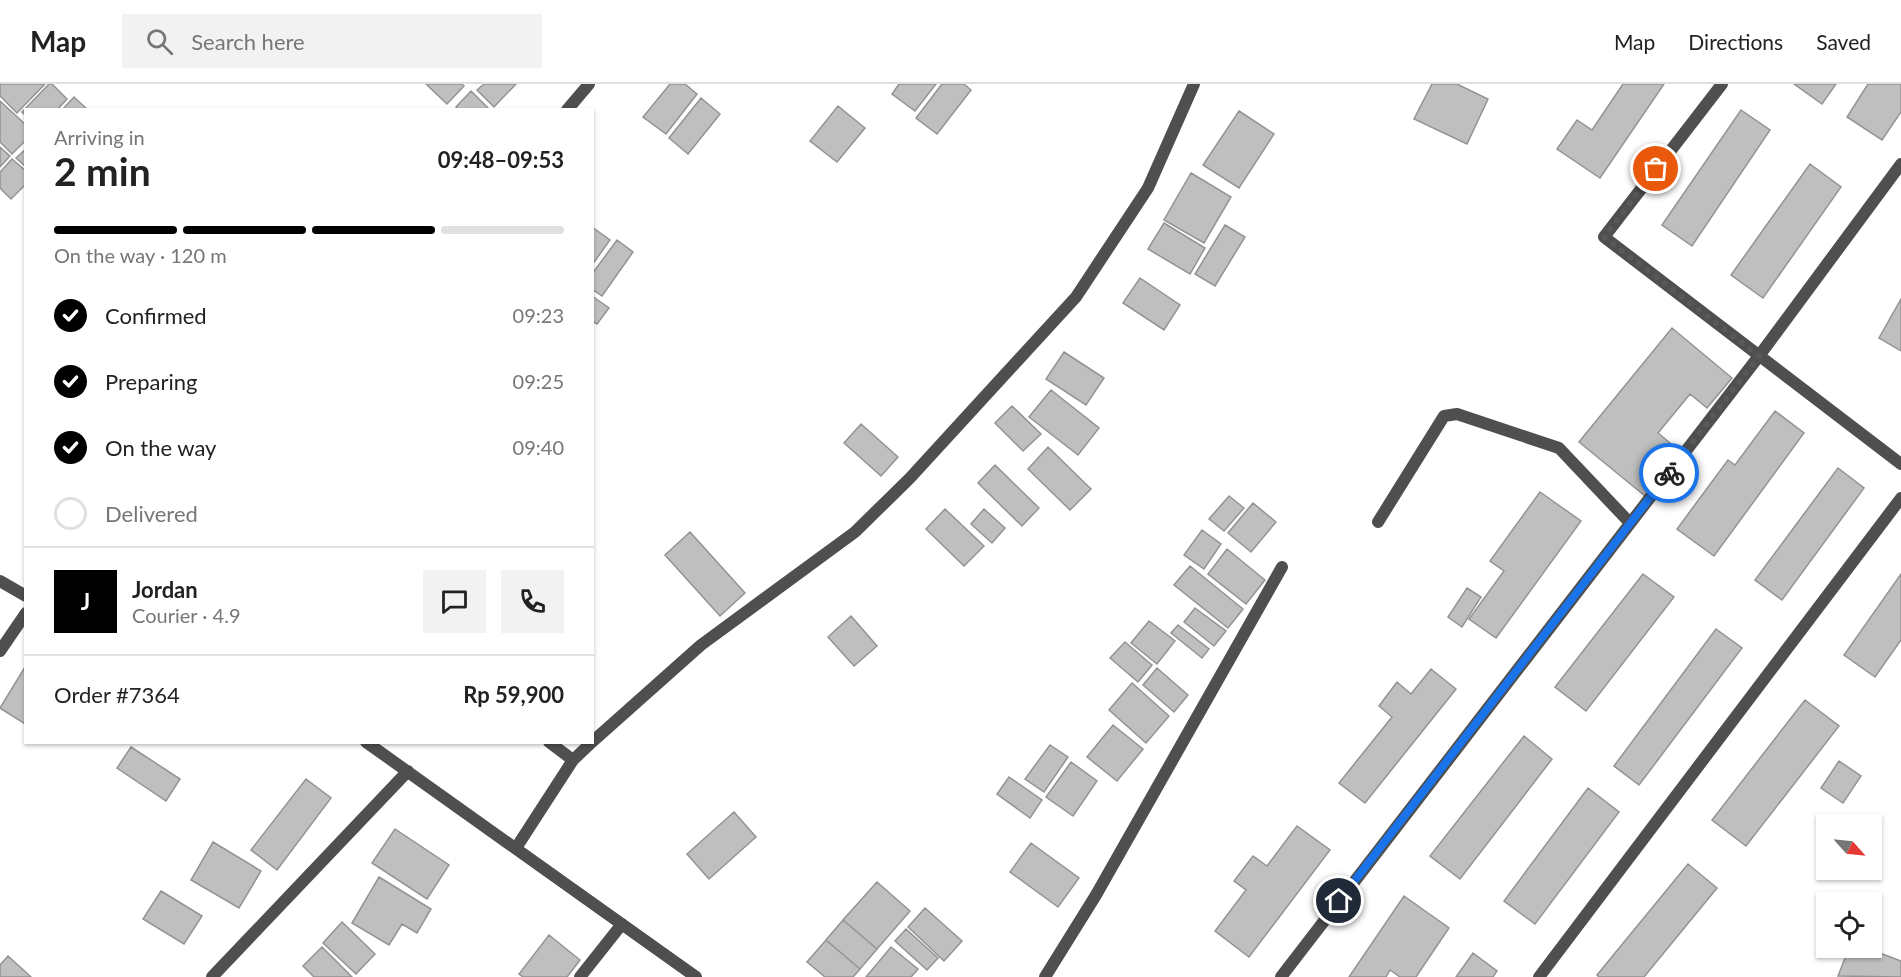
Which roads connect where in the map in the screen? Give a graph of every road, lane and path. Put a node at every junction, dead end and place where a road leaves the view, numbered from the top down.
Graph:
1 (589, 84) edge
2 (1194, 84) edge
3 (1722, 84) edge
4 (569, 108) edge
5 (1900, 167) edge
6 (1759, 356) junction
7 (1901, 465) edge
8 (1901, 498) edge
9 (1378, 522) dead end
10 (1630, 524) junction
11 (1282, 567) dead end
12 (0, 581) edge
13 (24, 595) edge
14 (24, 617) edge
15 (0, 651) edge
16 (594, 740) edge
17 (369, 744) edge
18 (552, 744) edge
19 (590, 744) edge
20 (573, 760) junction
21 (408, 771) junction
22 (516, 848) junction
23 (622, 924) junction
24 (212, 977) edge
25 (580, 977) edge
26 (696, 977) edge
27 (1045, 977) edge
28 (1281, 977) edge
29 (1539, 977) edge

1 - 4 street
2 - 16 street
3 - 6 street
5 - 6 street
6 - 7 street
6 - 10 street
8 - 29 street
9 - 10 street
10 - 28 street
11 - 27 street
12 - 13 street
14 - 15 street
17 - 21 street
18 - 20 street
19 - 20 street
20 - 22 street
21 - 22 street
21 - 24 street
22 - 23 street
23 - 25 street
23 - 26 street

